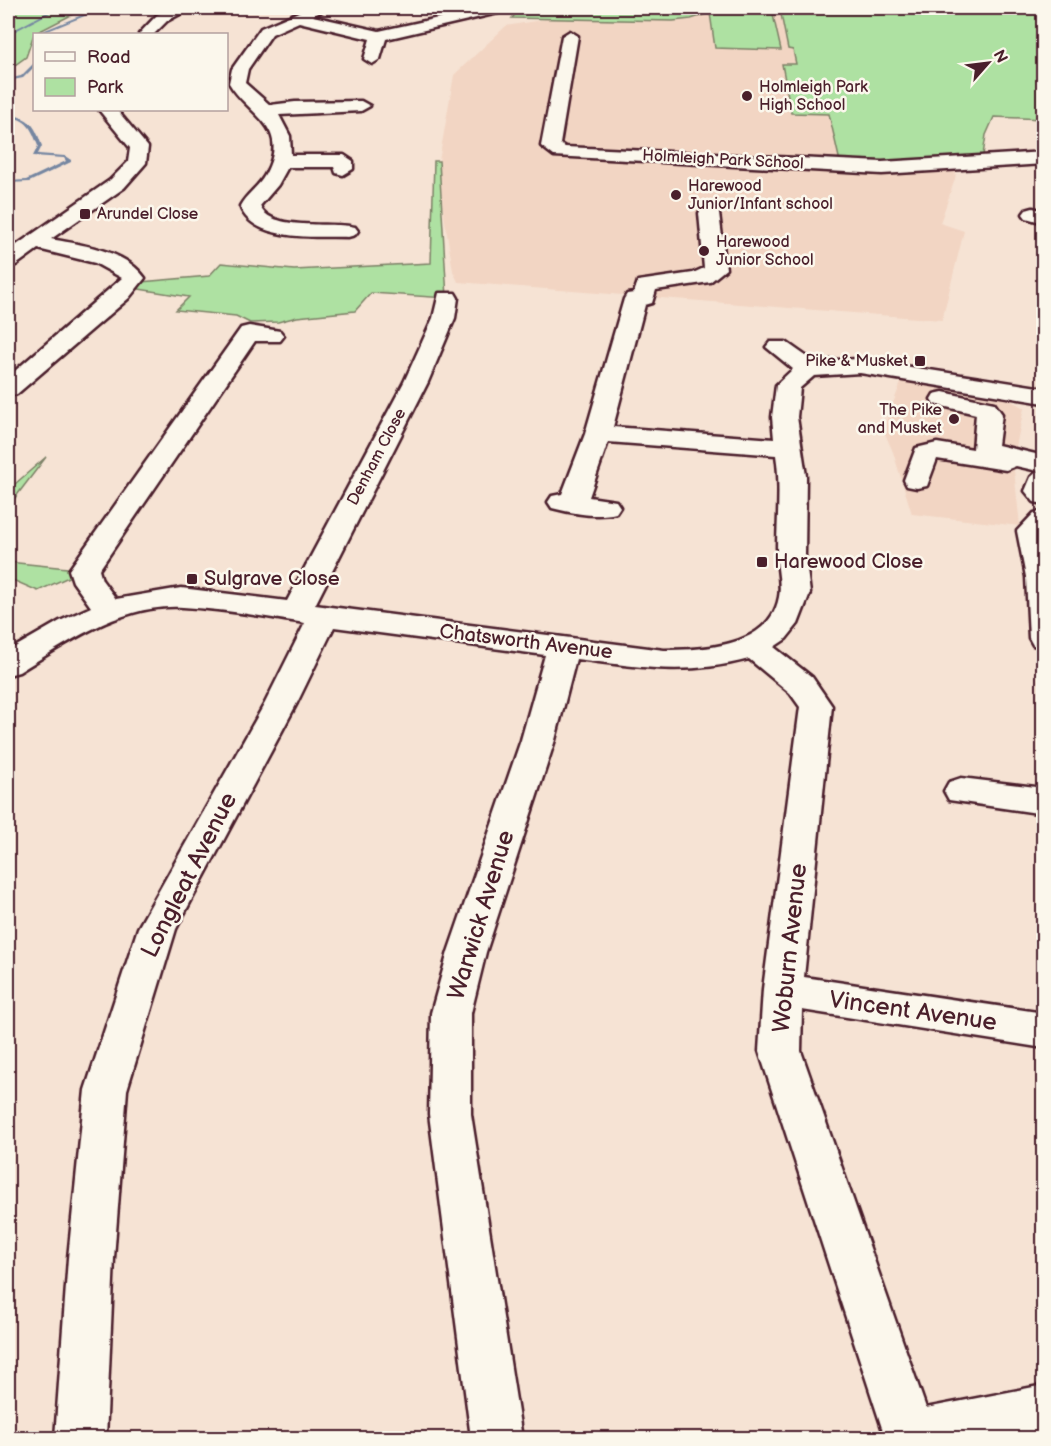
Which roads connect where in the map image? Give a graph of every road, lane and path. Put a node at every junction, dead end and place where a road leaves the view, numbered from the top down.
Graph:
1 (184, 8) edge
2 (320, 8) edge
3 (499, 10) edge
4 (296, 17) junction
5 (147, 33) edge
6 (379, 36) junction
7 (570, 36) dead end
8 (372, 59) dead end
9 (233, 69) edge
10 (360, 106) dead end
11 (109, 111) edge
12 (267, 111) junction
13 (1016, 152) dead end
14 (1044, 158) edge
15 (995, 159) junction
16 (281, 161) junction
17 (343, 169) dead end
18 (709, 213) dead end
19 (348, 231) dead end
20 (34, 242) junction
21 (8, 261) edge
22 (447, 298) dead end
23 (272, 336) dead end
24 (778, 346) dead end
25 (808, 369) junction
26 (8, 389) edge
27 (929, 396) dead end
28 (1044, 396) edge
29 (598, 434) junction
30 (787, 448) junction
31 (1044, 464) edge
32 (1044, 469) edge
33 (1044, 477) edge
34 (917, 480) dead end
35 (1044, 496) edge
36 (606, 507) dead end
37 (1044, 519) edge
38 (1042, 588) edge
39 (109, 610) junction
40 (311, 614) junction
41 (1044, 638) edge
42 (752, 645) junction
43 (563, 647) junction
44 (8, 665) edge
45 (961, 791) dead end
46 (1044, 801) edge
47 (783, 989) junction
48 (1044, 1031) edge
49 (1044, 1410) edge
50 (80, 1438) edge
51 (496, 1438) edge
52 (908, 1438) edge

1 - 5 street
2 - 4 street
3 - 6 street
4 - 6 street
4 - 9 street
6 - 8 street
7 - 15 street, Holmleigh Park School
9 - 12 street
10 - 12 street
11 - 20 street
12 - 16 street
13 - 15 street
14 - 15 street
16 - 17 street
16 - 19 street
18 - 29 street
20 - 21 street
20 - 26 street
22 - 40 street, Denham Close
23 - 39 street
24 - 25 street
25 - 28 street
25 - 30 street, Chatsworth Avenue
27 - 31 street
29 - 30 street
29 - 36 street
30 - 42 street, Chatsworth Avenue
32 - 34 street
33 - 35 street
37 - 38 street
38 - 41 street
39 - 40 street, Chatsworth Avenue
39 - 44 street, Chatsworth Avenue
40 - 43 street, Chatsworth Avenue
40 - 50 street, Longleat Avenue
42 - 43 street, Chatsworth Avenue
42 - 47 street, Woburn Avenue
43 - 51 street, Warwick Avenue
45 - 46 street
47 - 48 street, Vincent Avenue
47 - 52 street, Woburn Avenue
49 - 52 street

